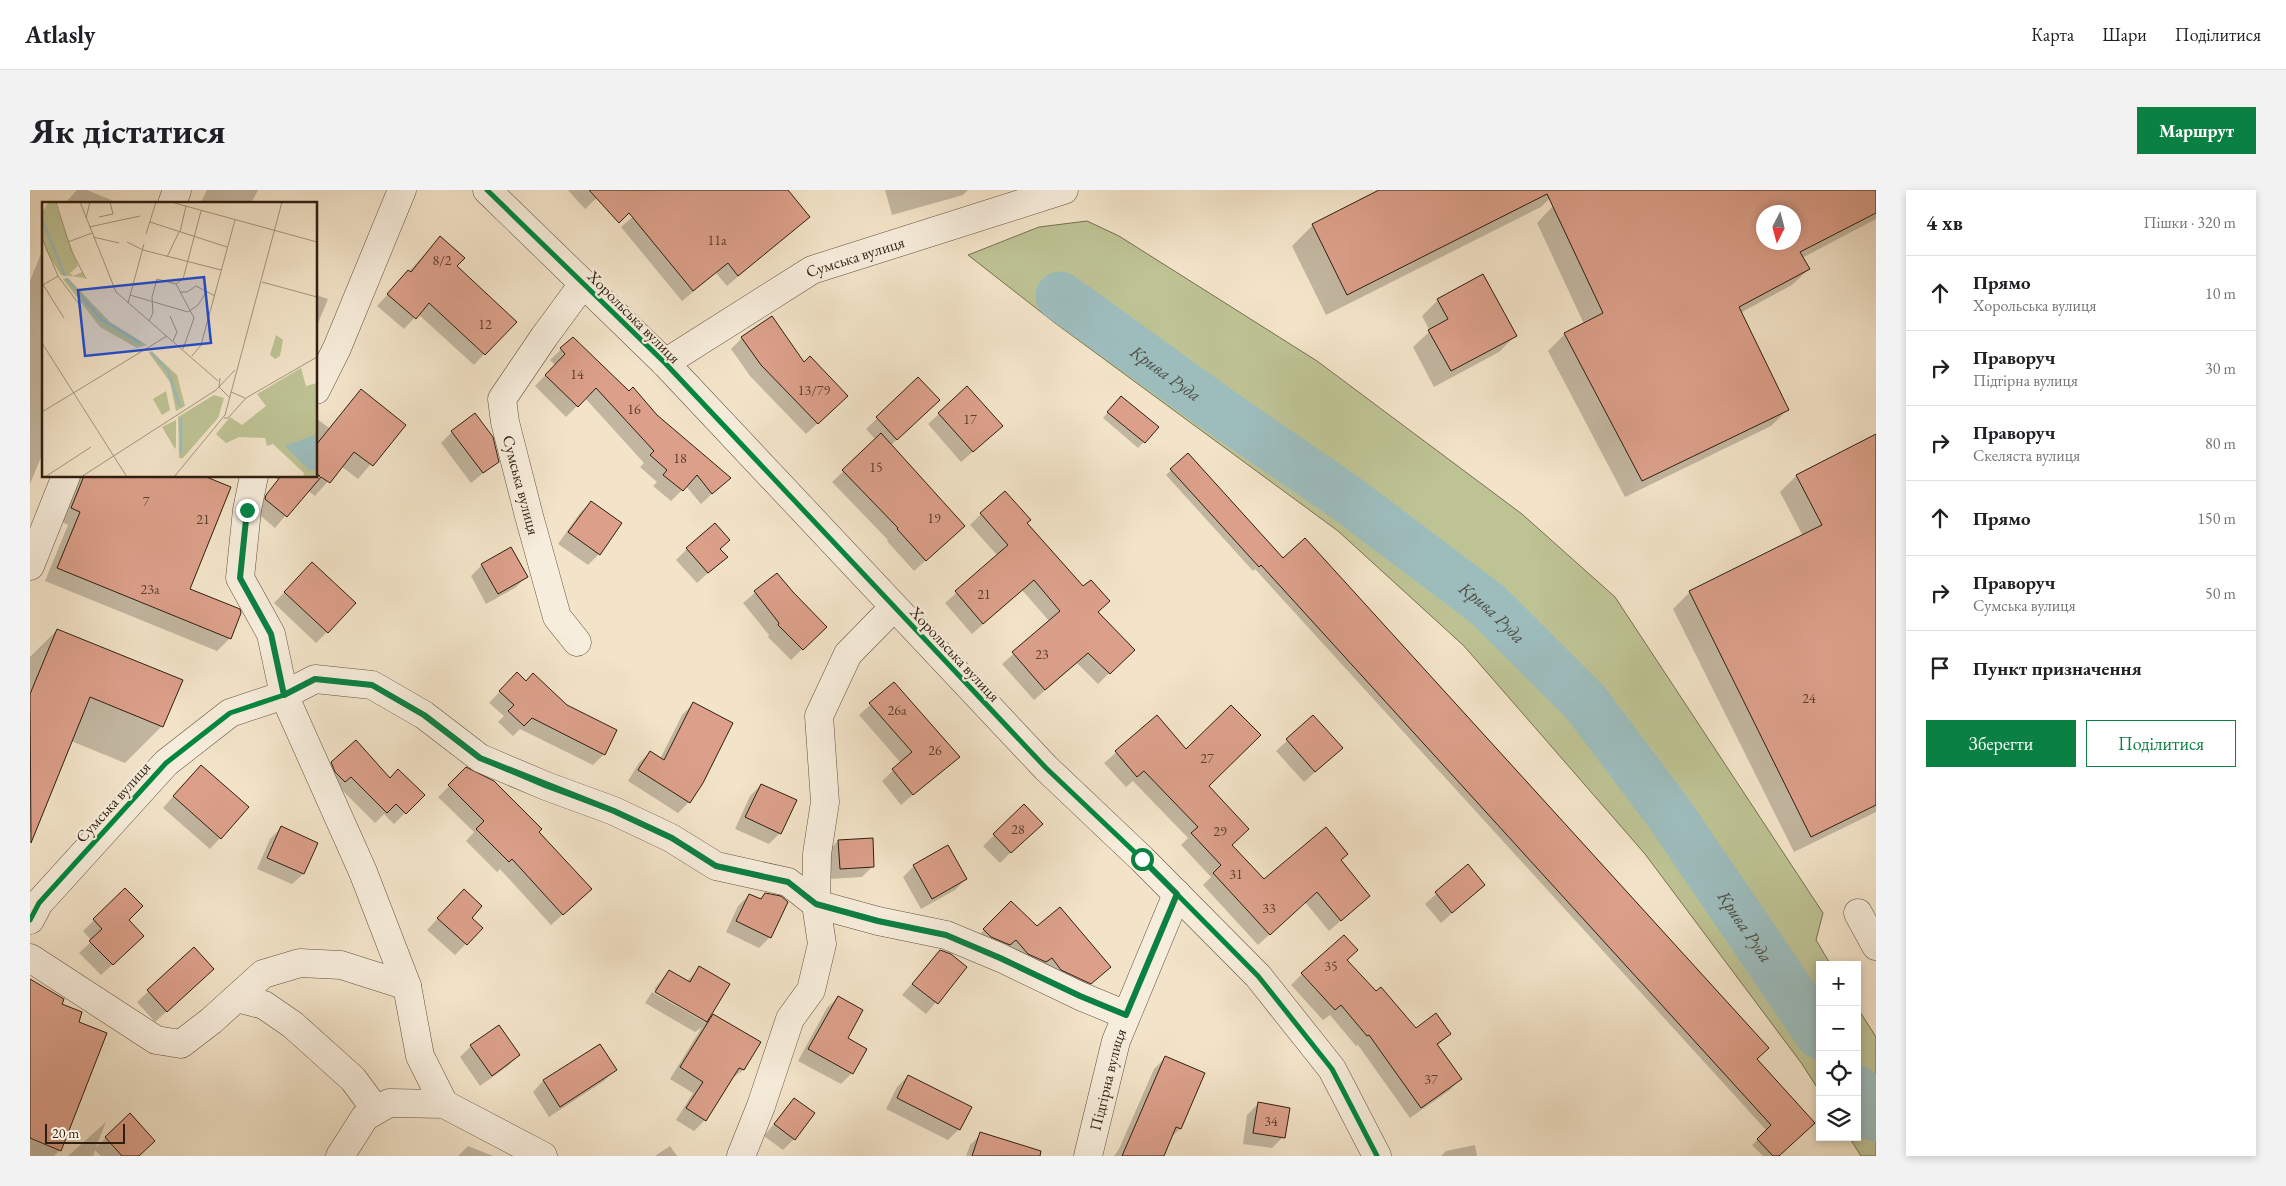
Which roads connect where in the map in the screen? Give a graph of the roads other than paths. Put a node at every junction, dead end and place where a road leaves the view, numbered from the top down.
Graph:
1 (177, 190) edge
2 (402, 190) edge
3 (486, 190) edge
4 (1064, 190) edge
5 (173, 202) edge
6 (583, 284) junction
7 (665, 363) junction
8 (318, 386) edge
9 (65, 478) edge
10 (254, 478) edge
11 (30, 566) edge
12 (894, 607) junction
13 (577, 642) dead end
14 (284, 695) junction
15 (1177, 894) junction
16 (816, 904) junction
17 (1858, 913) dead end
18 (30, 920) edge
19 (1876, 946) edge
20 (30, 958) edge
21 (407, 986) junction
22 (237, 998) junction
23 (1126, 1015) junction
24 (444, 1104) junction
25 (376, 1110) junction
26 (340, 1156) edge
27 (543, 1156) edge
28 (741, 1156) edge
29 (1088, 1156) edge
30 (1377, 1156) edge

1 - 5 street
2 - 8 street
3 - 6 street, Хорольська вулиця
4 - 7 street, Сумська вулиця
6 - 7 street, Хорольська вулиця
6 - 13 street, Сумська вулиця
7 - 12 street, Хорольська вулиця
9 - 11 street
10 - 14 street
12 - 15 street, Хорольська вулиця
12 - 16 street
14 - 16 street, Сумська вулиця
14 - 18 street, Сумська вулиця
14 - 21 street
15 - 23 street, Підгірна вулиця
15 - 30 street, Хорольська вулиця
16 - 23 street
16 - 28 street
17 - 19 street
20 - 22 street
21 - 22 street
21 - 24 street
22 - 25 street
23 - 29 street, Підгірна вулиця
24 - 25 street
24 - 27 street
25 - 26 street

